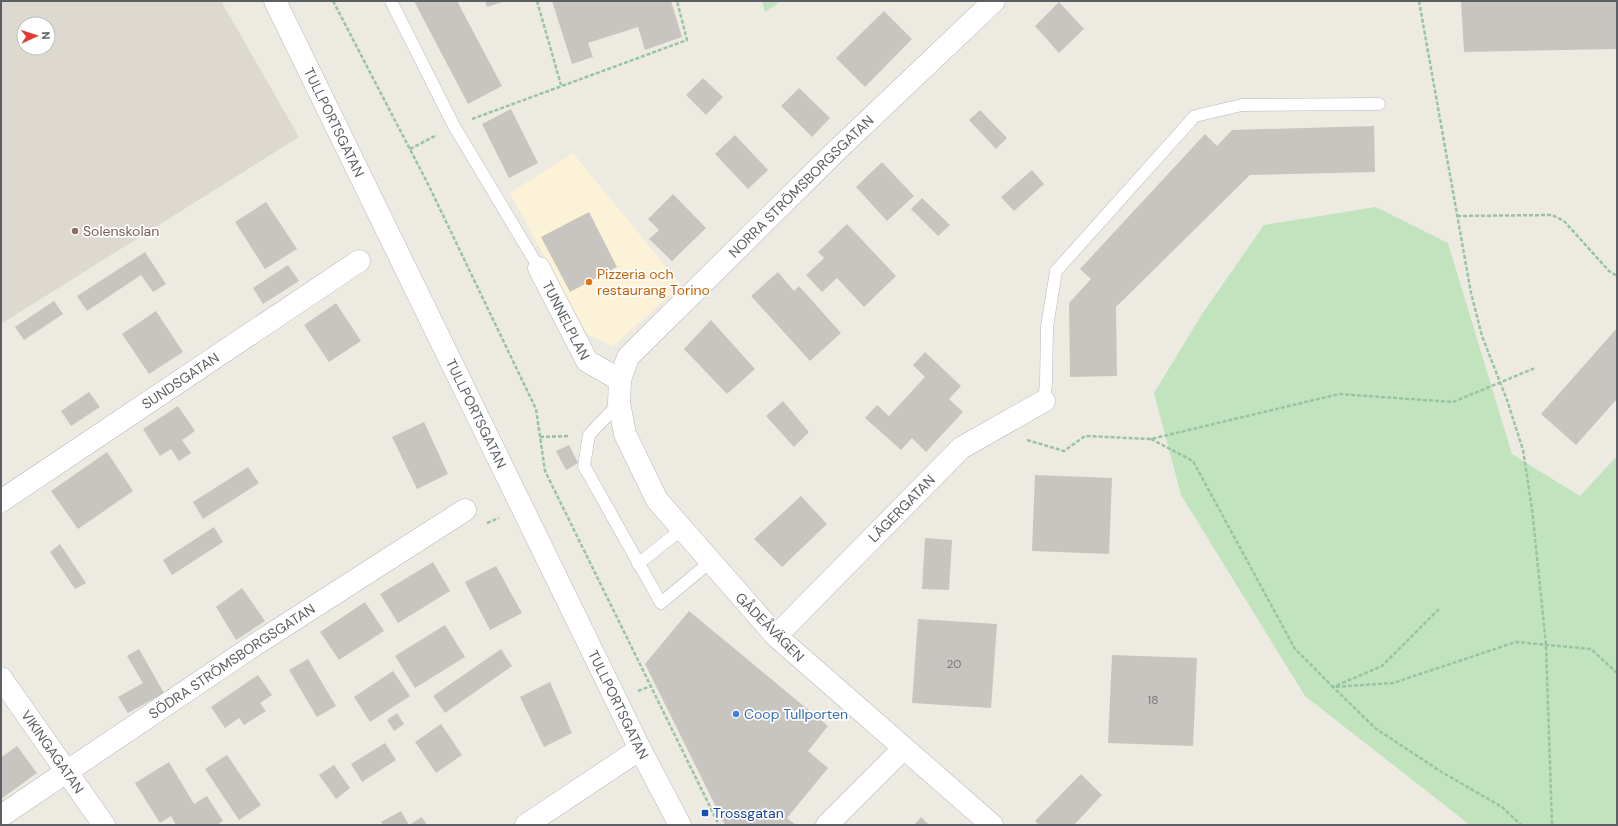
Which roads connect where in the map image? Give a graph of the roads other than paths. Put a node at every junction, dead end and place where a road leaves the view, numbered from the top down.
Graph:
1 (275, 1) edge
2 (391, 1) edge
3 (994, 1) edge
4 (1379, 104) dead end
5 (359, 261) dead end
6 (538, 268) joint
7 (620, 380) junction
8 (1044, 401) joint
9 (619, 402) junction
10 (1, 501) edge
11 (465, 510) dead end
12 (682, 529) junction
13 (710, 562) junction
14 (638, 564) junction
15 (776, 636) junction
16 (1, 678) edge
17 (640, 749) junction
18 (903, 749) junction
19 (67, 772) junction
20 (1, 816) edge
21 (104, 825) edge
22 (526, 825) edge
23 (680, 825) edge
24 (827, 825) edge
25 (992, 825) edge

1 - 17 street, TULLPORTSGATAN
2 - 6 lane
3 - 7 street, NORRA STRÖMSBORGSGATAN
4 - 8 lane
5 - 10 street, SUNDSGATAN
6 - 7 street, TUNNELPLAN
7 - 9 street, GÅDEÅVÄGEN
8 - 15 street, LÄGERGATAN
9 - 12 street, GÅDEÅVÄGEN
9 - 14 lane
11 - 19 street, SÖDRA STRÖMSBORGSGATAN
12 - 13 street, GÅDEÅVÄGEN
12 - 14 lane
13 - 14 lane
13 - 15 street, GÅDEÅVÄGEN
15 - 18 street, GÅDEÅVÄGEN
16 - 19 street, VIKINGAGATAN
17 - 22 street
17 - 23 street, TULLPORTSGATAN
18 - 24 street
18 - 25 street, GÅDEÅVÄGEN
19 - 20 street, SÖDRA STRÖMSBORGSGATAN
19 - 21 street, VIKINGAGATAN

